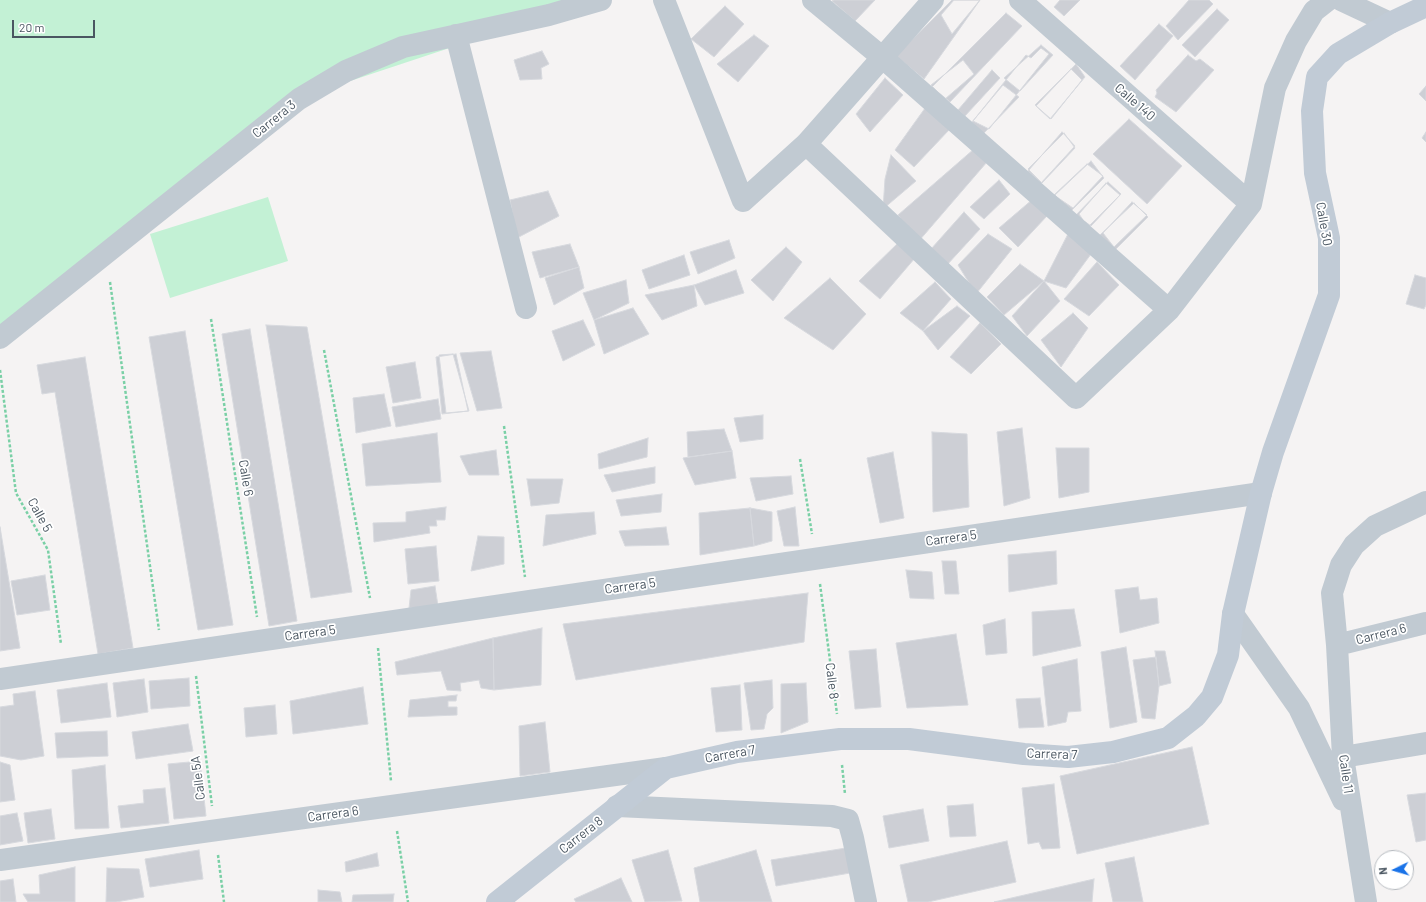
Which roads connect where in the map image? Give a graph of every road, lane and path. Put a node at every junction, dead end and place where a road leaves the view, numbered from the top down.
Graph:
1 (601, 0) edge
2 (664, 0) edge
3 (813, 0) edge
4 (933, 0) edge
5 (1020, 0) edge
6 (1328, 0) edge
7 (1341, 0) edge
8 (1426, 6) edge
9 (1390, 23) junction
10 (456, 35) junction
11 (883, 58) junction
12 (806, 144) junction
13 (1250, 204) junction
14 (106, 254) junction
15 (526, 308) dead end
16 (1169, 310) junction
17 (211, 318) dead end
18 (0, 338) edge
19 (0, 370) edge
20 (504, 426) dead end
21 (800, 459) dead end
22 (1261, 492) junction
23 (1426, 502) edge
24 (816, 558) junction
25 (528, 601) junction
26 (1233, 614) junction
27 (1426, 623) edge
28 (261, 641) junction
29 (1337, 645) junction
30 (194, 651) junction
31 (163, 655) junction
32 (65, 670) junction
33 (0, 679) edge
34 (840, 739) junction
35 (1426, 743) edge
36 (1343, 757) junction
37 (666, 768) junction
38 (617, 806) junction
39 (848, 820) junction
40 (1353, 823) junction
41 (214, 831) junction
42 (0, 860) edge
43 (224, 902) edge
44 (497, 902) edge
45 (866, 902) edge
46 (1366, 902) edge

1 - 10 street, Carrera 3
2 - 12 street
3 - 11 street
4 - 11 street
5 - 13 street, Calle 140
6 - 13 street
7 - 9 street
8 - 9 street, Calle 30
9 - 22 street, Calle 30
10 - 14 street, Carrera 3
10 - 15 street
11 - 12 street
11 - 16 street
12 - 16 street
13 - 16 street
14 - 18 street, Carrera 3
14 - 31 path
17 - 28 path, Calle 6
19 - 32 path, Calle 5
20 - 25 path
21 - 24 path, Calle 8
22 - 24 street, Carrera 5
22 - 26 street, Carrera 7
23 - 29 street
24 - 25 street, Carrera 5
24 - 34 path, Calle 8
25 - 28 street, Carrera 5
26 - 34 street, Carrera 7
26 - 40 street
27 - 29 street, Carrera 6
28 - 30 street, Carrera 5
29 - 36 street, Calle 11
30 - 31 street, Carrera 5
30 - 41 path, Calle 5A
31 - 32 street, Carrera 5
32 - 33 street, Carrera 5
34 - 37 street, Carrera 7
34 - 39 path, Calle 8
35 - 36 street
36 - 40 street, Calle 11
37 - 38 street, Carrera 8
37 - 41 street, Carrera 6
38 - 39 street
38 - 44 street, Carrera 8
39 - 45 street
40 - 46 street, Calle 11
41 - 42 street, Carrera 6
41 - 43 path, Calle 5A

